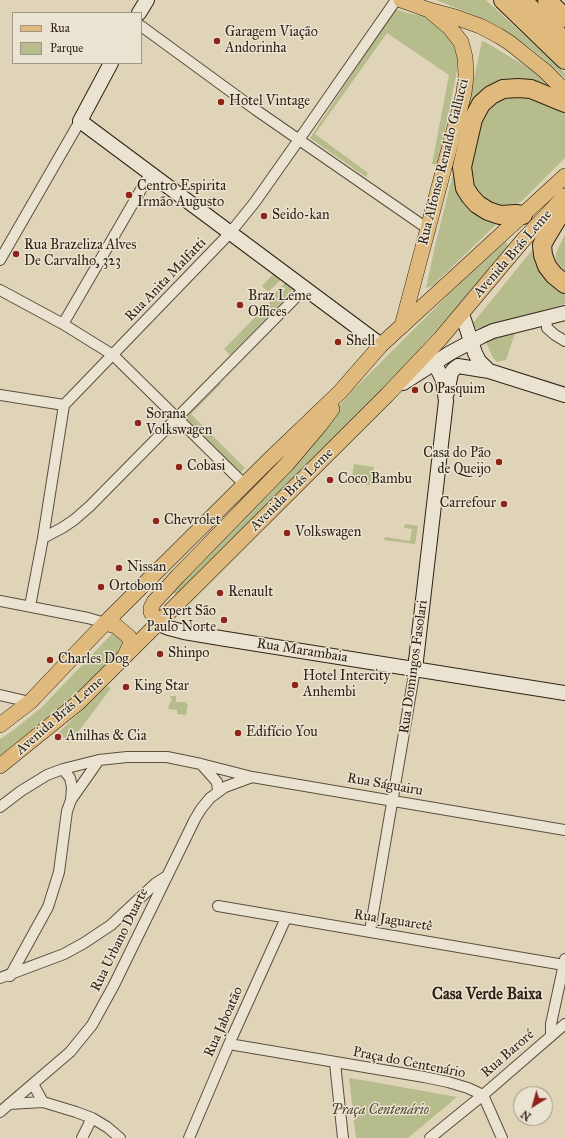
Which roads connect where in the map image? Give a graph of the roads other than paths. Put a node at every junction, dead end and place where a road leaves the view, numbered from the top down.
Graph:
1 (147, 0) edge
2 (396, 0) edge
3 (401, 0) edge
4 (492, 0) edge
5 (503, 0) edge
6 (522, 0) edge
7 (537, 0) edge
8 (547, 0) edge
9 (429, 10) junction
10 (140, 12) edge
11 (565, 18) edge
12 (565, 26) edge
13 (142, 27) edge
14 (565, 41) edge
15 (565, 60) edge
16 (110, 64) edge
17 (565, 68) edge
18 (565, 91) edge
19 (565, 103) edge
20 (80, 121) junction
21 (298, 140) junction
22 (150, 174) junction
23 (565, 176) edge
24 (565, 196) edge
25 (565, 206) edge
26 (523, 215) junction
27 (428, 229) junction
28 (230, 233) junction
29 (0, 260) edge
30 (565, 284) edge
31 (305, 288) junction
32 (0, 290) edge
33 (565, 313) edge
34 (462, 314) junction
35 (546, 318) junction
36 (63, 324) junction
37 (402, 326) junction
38 (470, 341) junction
39 (565, 341) edge
40 (381, 345) junction
41 (113, 355) junction
42 (434, 362) junction
43 (489, 371) junction
44 (340, 392) junction
45 (0, 395) edge
46 (387, 395) junction
47 (565, 395) edge
48 (446, 401) junction
49 (64, 405) junction
50 (177, 418) junction
51 (244, 484) junction
52 (43, 538) junction
53 (0, 601) edge
54 (30, 606) junction
55 (105, 623) junction
56 (159, 624) junction
57 (122, 660) junction
58 (415, 669) junction
59 (565, 693) edge
60 (0, 695) edge
61 (30, 702) junction
62 (0, 725) edge
63 (99, 760) junction
64 (201, 764) junction
65 (0, 766) edge
66 (63, 768) junction
67 (252, 777) junction
68 (218, 792) junction
69 (72, 800) junction
70 (393, 801) junction
71 (0, 807) edge
72 (565, 830) edge
73 (168, 875) junction
74 (218, 906) dead end
75 (127, 910) junction
76 (150, 913) junction
77 (286, 918) junction
78 (370, 931) junction
79 (564, 962) edge
80 (5, 977) edge
81 (565, 1024) edge
82 (552, 1035) junction
83 (229, 1044) junction
84 (335, 1063) junction
85 (33, 1084) junction
86 (483, 1095) junction
87 (42, 1102) junction
88 (9, 1104) junction
89 (0, 1112) edge
90 (92, 1118) junction
91 (82, 1138) edge
92 (120, 1138) edge
93 (189, 1138) edge
94 (343, 1138) edge
95 (430, 1138) edge
96 (502, 1138) edge

1 - 10 street
2 - 21 street, Rua Anita Malfatti
3 - 9 main road
4 - 17 main road
5 - 15 highway
6 - 14 highway
7 - 12 highway
8 - 11 highway
9 - 18 main road
9 - 27 main road, Rua Alfonso Renaldo Gallucci
13 - 21 street
16 - 20 street
19 - 26 highway
20 - 22 street
20 - 29 street
21 - 27 street
21 - 28 street, Rua Anita Malfatti
22 - 28 street
22 - 36 street
23 - 26 main road, Avenida Brás Leme
24 - 34 main road, Avenida Brás Leme
25 - 30 highway
26 - 37 main road, Avenida Brás Leme
27 - 37 main road, Rua Alfonso Renaldo Gallucci
28 - 31 street
28 - 41 street, Rua Anita Malfatti
31 - 40 street
31 - 50 street
32 - 36 street
33 - 35 street
34 - 38 street
34 - 46 main road, Avenida Brás Leme
35 - 38 street
35 - 39 street
36 - 41 street
37 - 40 main road, Avenida Brás Leme
38 - 42 street
38 - 43 street
40 - 44 main road, Avenida Brás Leme
41 - 49 street, Rua Anita Malfatti
41 - 50 street
42 - 46 street
42 - 48 street, Rua Domingos Fasolari
43 - 47 street
43 - 48 street, Rua Domingos Fasolari
44 - 51 main road, Avenida Brás Leme
44 - 56 main road
45 - 49 street
46 - 56 main road, Avenida Brás Leme
48 - 58 street, Rua Domingos Fasolari
49 - 52 street
50 - 51 street
50 - 52 street
51 - 55 main road, Avenida Brás Leme
52 - 54 street
53 - 54 street
54 - 55 street
55 - 57 main road
55 - 61 main road, Avenida Brás Leme
56 - 57 main road, Avenida Brás Leme
56 - 58 street, Rua Marambaia
57 - 65 main road, Avenida Brás Leme
58 - 59 street, Rua Marambaia
58 - 70 street, Rua Domingos Fasolari
60 - 61 street
61 - 62 main road, Avenida Brás Leme
63 - 64 street, Rua Ságuairu
63 - 66 street, Rua Ságuairu
63 - 69 street
64 - 67 street, Rua Ságuairu
64 - 68 street
66 - 69 street
66 - 71 street, Rua Ságuairu
67 - 68 street, Rua Urbano Duarte
67 - 70 street, Rua Ságuairu
68 - 73 street, Rua Urbano Duarte
69 - 80 street
70 - 72 street, Rua Ságuairu
70 - 78 street, Rua Domingos Fasolari
73 - 75 street
73 - 76 street, Rua Urbano Duarte
74 - 77 street, Rua Jaguaretê
75 - 76 street
75 - 80 street
76 - 85 street, Rua Urbano Duarte
77 - 78 street, Rua Jaguaretê
77 - 83 street, Rua Jaboatão
78 - 79 street, Rua Jaguaretê
79 - 82 street
81 - 82 street
82 - 86 street, Rua Baroré
83 - 84 street
83 - 93 street, Rua Jaboatão
84 - 86 street, Praça do Centenário
84 - 94 street, Praça do Centenário
85 - 87 street
85 - 88 street, Rua Urbano Duarte
86 - 95 street
86 - 96 street
87 - 88 street
87 - 90 street
88 - 89 street, Rua Urbano Duarte
90 - 91 street
90 - 92 street

